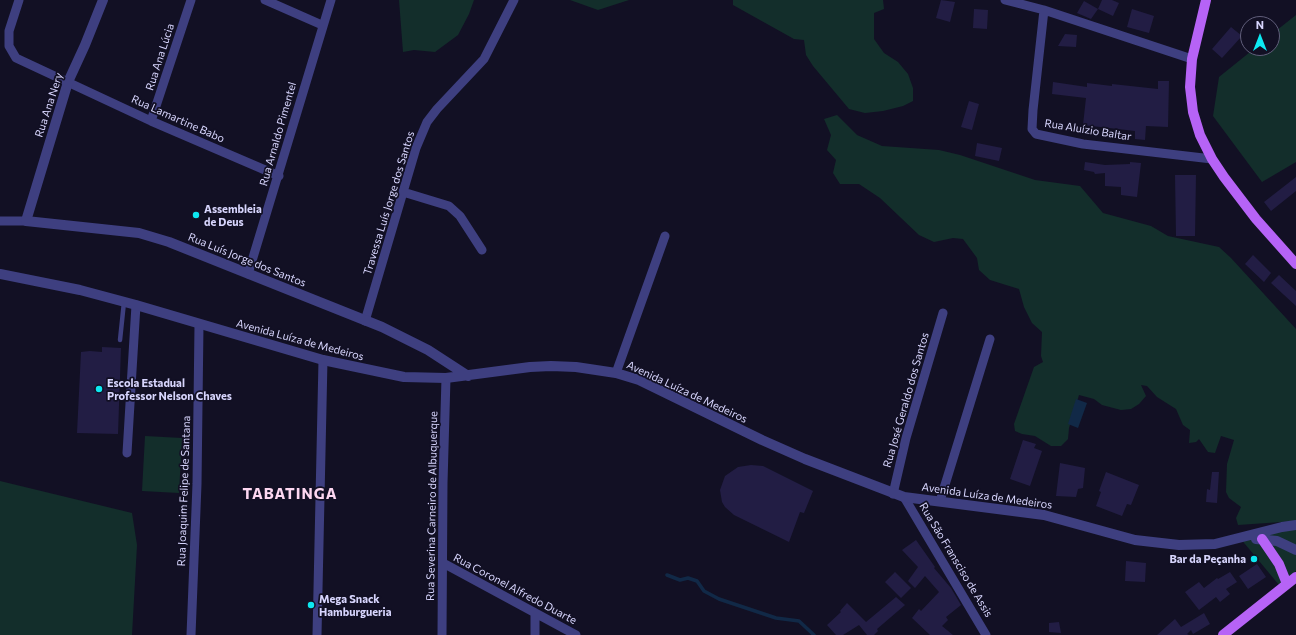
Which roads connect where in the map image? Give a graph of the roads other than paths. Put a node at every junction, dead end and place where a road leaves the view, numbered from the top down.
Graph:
1 (19, 0) edge
2 (103, 0) edge
3 (191, 0) edge
4 (265, 0) edge
5 (331, 0) edge
6 (514, 0) edge
7 (1005, 0) edge
8 (1206, 0) edge
9 (1044, 10) junction
10 (322, 25) junction
11 (1192, 59) junction
12 (68, 82) junction
13 (151, 120) junction
14 (1212, 159) junction
15 (279, 176) junction
16 (404, 192) junction
17 (0, 221) edge
18 (26, 221) junction
19 (665, 236) dead end
20 (482, 250) dead end
21 (1296, 264) edge
22 (0, 274) edge
23 (248, 274) junction
24 (124, 302) junction
25 (136, 305) junction
26 (943, 313) dead end
27 (365, 321) junction
28 (199, 325) junction
29 (990, 339) dead end
30 (120, 340) dead end
31 (322, 360) junction
32 (616, 373) junction
33 (468, 376) junction
34 (446, 378) junction
35 (127, 453) dead end
36 (893, 494) junction
37 (904, 497) junction
38 (940, 501) junction
39 (1296, 525) edge
40 (1240, 538) junction
41 (1262, 539) junction
42 (1296, 550) edge
43 (443, 563) junction
44 (1296, 577) edge
45 (1287, 584) junction
46 (535, 613) junction
47 (191, 635) edge
48 (317, 635) edge
49 (442, 635) edge
50 (535, 635) edge
51 (576, 635) edge
52 (986, 635) edge
53 (1224, 635) edge

1 - 12 street, Rua Lamartine Babo
2 - 12 street, Rua Ana Nery
3 - 13 street, Rua Ana Lúcia
4 - 10 street
5 - 10 street, Rua Arnaldo Pimentel
6 - 16 street, Travessa Luís Jorge dos Santos
7 - 9 street
8 - 11 main road
9 - 11 street
9 - 14 street, Rua Aluízio Baltar
10 - 15 street, Rua Arnaldo Pimentel
11 - 14 main road
12 - 13 street, Rua Lamartine Babo
12 - 18 street, Rua Ana Nery
13 - 15 street, Rua Lamartine Babo
14 - 21 main road
15 - 23 street, Rua Arnaldo Pimentel
16 - 20 street
16 - 27 street, Travessa Luís Jorge dos Santos
17 - 18 street, Rua Luís Jorge dos Santos
18 - 23 street, Rua Luís Jorge dos Santos
19 - 32 street
22 - 24 street, Avenida Luíza de Medeiros
23 - 27 street, Rua Luís Jorge dos Santos
24 - 25 street, Avenida Luíza de Medeiros
24 - 30 lane
25 - 28 street, Avenida Luíza de Medeiros
25 - 35 street
26 - 36 street, Rua José Geraldo dos Santos
27 - 33 street, Rua Luís Jorge dos Santos
28 - 31 street, Avenida Luíza de Medeiros
28 - 47 street, Rua Joaquim Felipe de Santana
29 - 38 street
31 - 34 street, Avenida Luíza de Medeiros
31 - 48 street
32 - 33 street, Avenida Luíza de Medeiros
32 - 36 street, Avenida Luíza de Medeiros
33 - 34 street, Avenida Luíza de Medeiros
34 - 43 street, Rua Severina Carneiro de Albuquerque
36 - 37 street, Avenida Luíza de Medeiros
37 - 38 street, Avenida Luíza de Medeiros
37 - 52 street, Rua São Fransciso de Assis
38 - 40 street, Avenida Luíza de Medeiros
39 - 40 street
40 - 41 street
41 - 42 street
41 - 45 main road
43 - 46 street, Rua Coronel Alfredo Duarte
43 - 49 street, Rua Severina Carneiro de Albuquerque
44 - 45 main road
45 - 53 main road
46 - 50 street
46 - 51 street, Rua Coronel Alfredo Duarte

